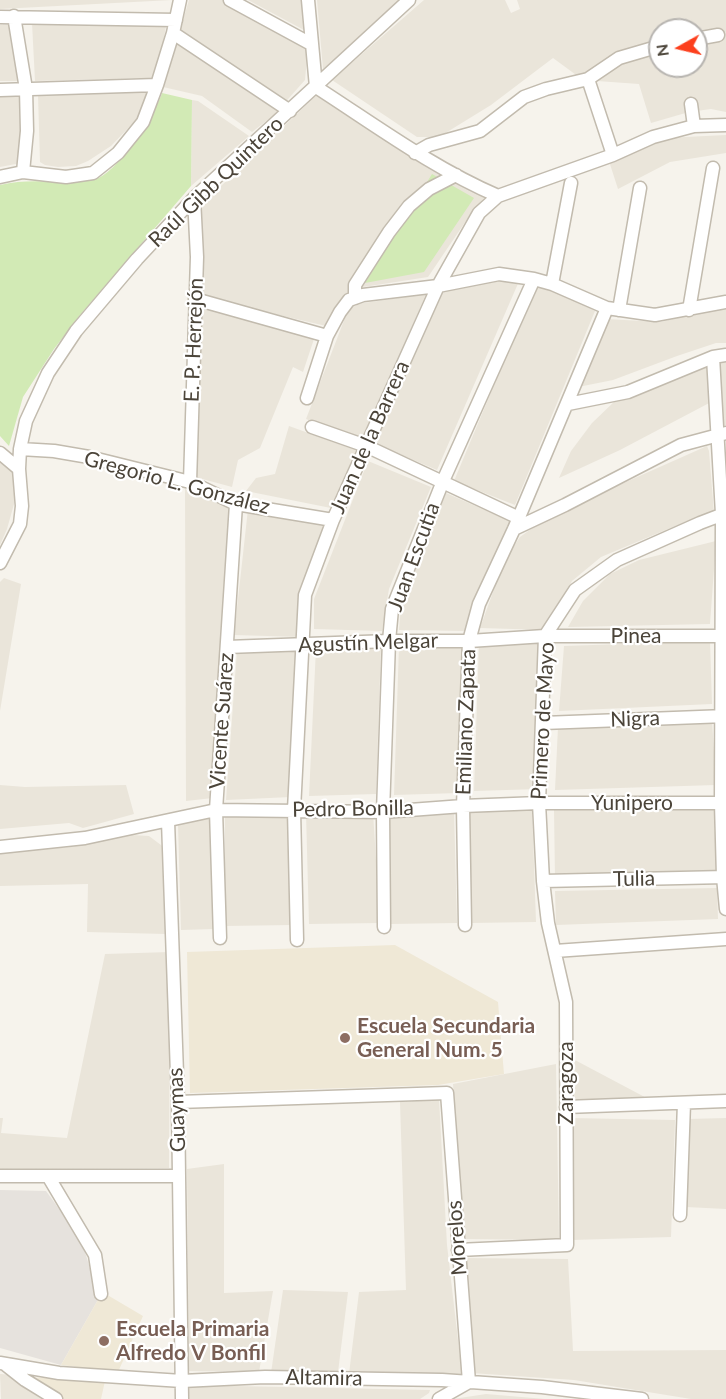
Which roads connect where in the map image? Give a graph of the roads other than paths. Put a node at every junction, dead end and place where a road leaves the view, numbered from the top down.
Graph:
1 (180, 0) edge
2 (230, 0) edge
3 (308, 0) edge
4 (409, 0) edge
5 (15, 16) junction
6 (0, 17) edge
7 (176, 20) junction
8 (173, 33) junction
9 (718, 35) dead end
10 (708, 37) edge
11 (311, 44) junction
12 (648, 50) edge
13 (588, 79) junction
14 (157, 85) junction
15 (316, 87) junction
16 (26, 89) junction
17 (0, 90) edge
18 (691, 104) dead end
19 (290, 111) junction
20 (726, 125) edge
21 (694, 126) junction
22 (415, 153) junction
23 (613, 155) junction
24 (713, 168) dead end
25 (23, 172) junction
26 (456, 176) junction
27 (0, 177) edge
28 (571, 183) dead end
29 (640, 188) dead end
30 (498, 196) junction
31 (194, 198) junction
32 (534, 279) junction
33 (552, 284) junction
34 (438, 286) junction
35 (355, 298) junction
36 (195, 299) junction
37 (726, 302) edge
38 (613, 309) junction
39 (689, 310) junction
40 (327, 336) junction
41 (720, 356) edge
42 (307, 398) dead end
43 (568, 404) junction
44 (312, 427) dead end
45 (721, 434) edge
46 (366, 446) junction
47 (20, 449) junction
48 (0, 453) edge
49 (19, 469) junction
50 (442, 481) junction
51 (190, 482) junction
52 (236, 504) junction
53 (724, 514) edge
54 (333, 520) junction
55 (516, 523) junction
56 (0, 563) edge
57 (545, 636) junction
58 (724, 636) edge
59 (388, 641) junction
60 (469, 641) junction
61 (303, 645) junction
62 (227, 647) junction
63 (724, 716) edge
64 (543, 723) junction
65 (724, 803) edge
66 (539, 804) junction
67 (463, 806) junction
68 (216, 810) junction
69 (294, 810) junction
70 (383, 812) junction
71 (168, 821) junction
72 (0, 847) edge
73 (724, 877) edge
74 (543, 881) junction
75 (726, 909) edge
76 (548, 923) joint
77 (465, 925) dead end
78 (384, 927) dead end
79 (220, 938) dead end
80 (726, 939) edge
81 (297, 940) dead end
82 (555, 951) junction
83 (726, 1101) edge
84 (178, 1102) junction
85 (684, 1103) junction
86 (566, 1107) junction
87 (0, 1176) edge
88 (48, 1176) junction
89 (179, 1176) junction
90 (680, 1215) dead end
91 (458, 1250) junction
92 (101, 1294) dead end
93 (3, 1364) edge
94 (182, 1381) junction
95 (469, 1382) junction
96 (593, 1396) edge
97 (56, 1399) edge
98 (182, 1399) edge
99 (439, 1399) edge
100 (642, 1399) edge

1 - 7 street
2 - 11 street
3 - 11 street
4 - 15 street, Raúl Gibb Quintero
5 - 6 street
5 - 7 street
5 - 16 street
7 - 8 street
8 - 14 street
8 - 19 street
9 - 10 street
11 - 15 street
12 - 13 street
13 - 22 street
13 - 23 street
14 - 16 street
14 - 25 street
15 - 19 street, Raúl Gibb Quintero
15 - 22 street
16 - 17 street
16 - 25 street
18 - 21 street
19 - 31 street, Raúl Gibb Quintero
20 - 21 street, Juan de la Barrera
21 - 23 street, Juan de la Barrera
22 - 26 street
23 - 30 street, Juan de la Barrera
24 - 39 street
25 - 27 street
26 - 30 street
26 - 35 street
28 - 33 street
29 - 38 street, Emiliano Zapata
30 - 34 street, Juan de la Barrera
31 - 36 street, E. P. Herrejón
31 - 47 street, Raúl Gibb Quintero
32 - 33 street
32 - 34 street
32 - 50 street, Juan Escutia
33 - 38 street
34 - 35 street
34 - 46 street, Juan de la Barrera
35 - 40 street
36 - 40 street
36 - 51 street, E. P. Herrejón
37 - 39 street
38 - 39 street
38 - 43 street, Emiliano Zapata
40 - 42 street
41 - 43 street
41 - 45 street
43 - 55 street, Emiliano Zapata
44 - 46 street
45 - 53 street
45 - 55 street
46 - 50 street
46 - 54 street, Juan de la Barrera
47 - 49 street, Raúl Gibb Quintero
47 - 51 street, Gregorio L. González
48 - 49 street
49 - 56 street, Raúl Gibb Quintero
50 - 55 street
50 - 59 street, Juan Escutia
51 - 52 street, Gregorio L. González
52 - 54 street, Gregorio L. González
52 - 62 street, Vicente Suárez
53 - 57 street, Primero de Mayo
53 - 58 street
54 - 61 street, Juan de la Barrera
55 - 60 street, Emiliano Zapata
57 - 58 street, Pinea
57 - 60 street, Agustín Melgar
57 - 64 street, Primero de Mayo
58 - 63 street
59 - 60 street, Agustín Melgar
59 - 61 street, Agustín Melgar
59 - 70 street, Juan Escutia
60 - 67 street, Emiliano Zapata
61 - 62 street, Agustín Melgar
61 - 69 street, Juan de la Barrera
62 - 68 street, Vicente Suárez
63 - 64 street, Nigra
63 - 65 street
64 - 66 street, Primero de Mayo
65 - 66 street, Yunipero
65 - 73 street
66 - 67 street, Pedro Bonilla
66 - 74 street, Primero de Mayo
67 - 70 street, Pedro Bonilla
67 - 77 street, Emiliano Zapata
68 - 69 street, Pedro Bonilla
68 - 71 street, Pedro Bonilla
68 - 79 street, Vicente Suárez
69 - 70 street, Pedro Bonilla
69 - 81 street, Juan de la Barrera
70 - 78 street, Juan Escutia
71 - 72 street, Pedro Bonilla
71 - 84 street, Guaymas
73 - 74 street, Tulia
73 - 75 street
74 - 76 street, Primero de Mayo
76 - 82 street, Zaragoza
80 - 82 street
82 - 86 street, Zaragoza
83 - 85 street
84 - 89 street, Guaymas
84 - 91 street, Morelos
85 - 86 street
85 - 90 street
86 - 91 street, Zaragoza
87 - 88 street
88 - 89 street
88 - 92 street
89 - 94 street, Guaymas
91 - 95 street, Morelos
93 - 94 street, Altamira
93 - 97 street
94 - 95 street, Altamira
94 - 98 street, Guaymas
95 - 96 street, Altamira
95 - 99 street
96 - 100 street, Altamira

